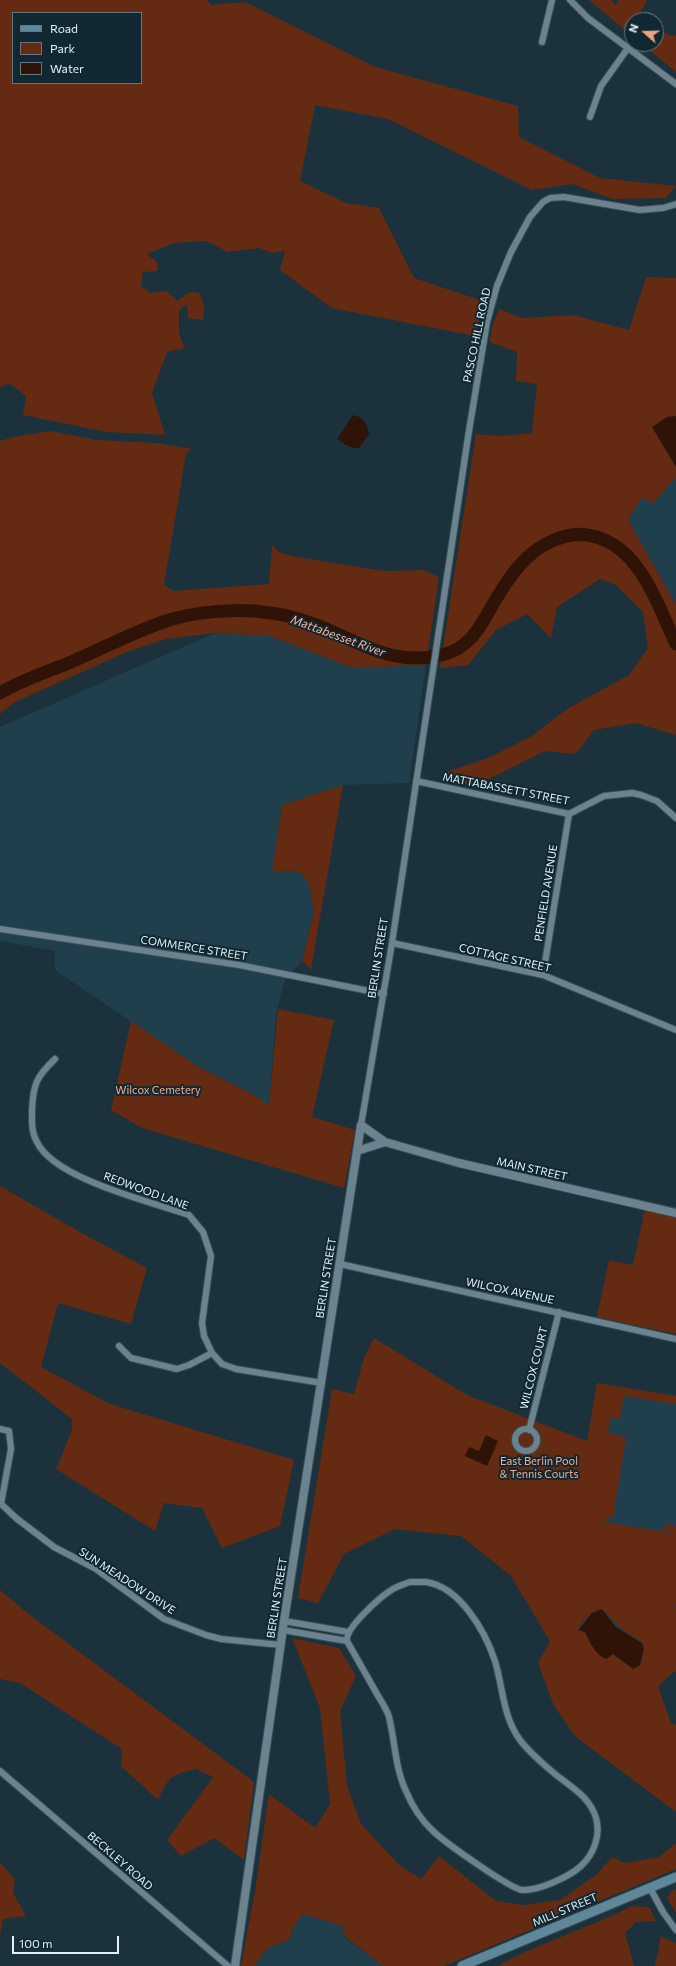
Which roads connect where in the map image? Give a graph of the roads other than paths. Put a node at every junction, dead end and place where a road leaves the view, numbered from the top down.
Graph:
1 (552, 0) edge
2 (570, 0) edge
3 (542, 42) dead end
4 (624, 45) edge
5 (625, 52) edge
6 (633, 52) edge
7 (676, 84) edge
8 (590, 117) dead end
9 (676, 204) edge
10 (444, 594) joint
11 (416, 781) junction
12 (569, 814) junction
13 (676, 818) edge
14 (0, 929) edge
15 (392, 943) junction
16 (543, 975) junction
17 (384, 994) junction
18 (676, 1030) edge
19 (55, 1059) dead end
20 (361, 1125) junction
21 (385, 1142) junction
22 (357, 1151) junction
23 (676, 1213) edge
24 (340, 1264) junction
25 (559, 1312) junction
26 (676, 1339) edge
27 (119, 1346) dead end
28 (212, 1353) junction
29 (322, 1383) junction
30 (0, 1429) edge
31 (529, 1430) dead end
32 (0, 1503) edge
33 (284, 1625) junction
34 (348, 1632) junction
35 (347, 1641) junction
36 (281, 1645) junction
37 (0, 1771) edge
38 (676, 1877) edge
39 (650, 1888) junction
40 (676, 1930) edge
41 (228, 1966) edge
42 (235, 1966) edge
43 (462, 1966) edge

1 - 3 street
2 - 4 street
5 - 8 street
6 - 7 street
9 - 10 street, PASCO HILL ROAD
10 - 11 street, BERLIN STREET
11 - 12 street, MATTABASSETT STREET
11 - 15 street, BERLIN STREET
12 - 13 street, MATTABASSETT STREET
12 - 16 street, PENFIELD AVENUE
14 - 17 street, COMMERCE STREET
15 - 16 street, COTTAGE STREET
15 - 17 street, BERLIN STREET
16 - 18 street, COTTAGE STREET
17 - 20 street, BERLIN STREET
19 - 28 street, REDWOOD LANE
20 - 21 street, MAIN STREET
20 - 22 street, BERLIN STREET
21 - 22 street
21 - 23 street, MAIN STREET
22 - 24 street, BERLIN STREET
24 - 25 street, WILCOX AVENUE
24 - 29 street, BERLIN STREET
25 - 26 street, WILCOX AVENUE
25 - 31 street, WILCOX COURT
27 - 28 street
28 - 29 street, REDWOOD LANE
29 - 33 street, BERLIN STREET
30 - 32 street, SUN MEADOW DRIVE
32 - 36 street, SUN MEADOW DRIVE
33 - 34 street
33 - 35 street
33 - 36 street, BERLIN STREET
34 - 35 street
34 - 35 street
36 - 42 street, BERLIN STREET
37 - 41 street, BECKLEY ROAD
38 - 39 main road, MILL STREET
39 - 40 street
39 - 43 main road, MILL STREET

